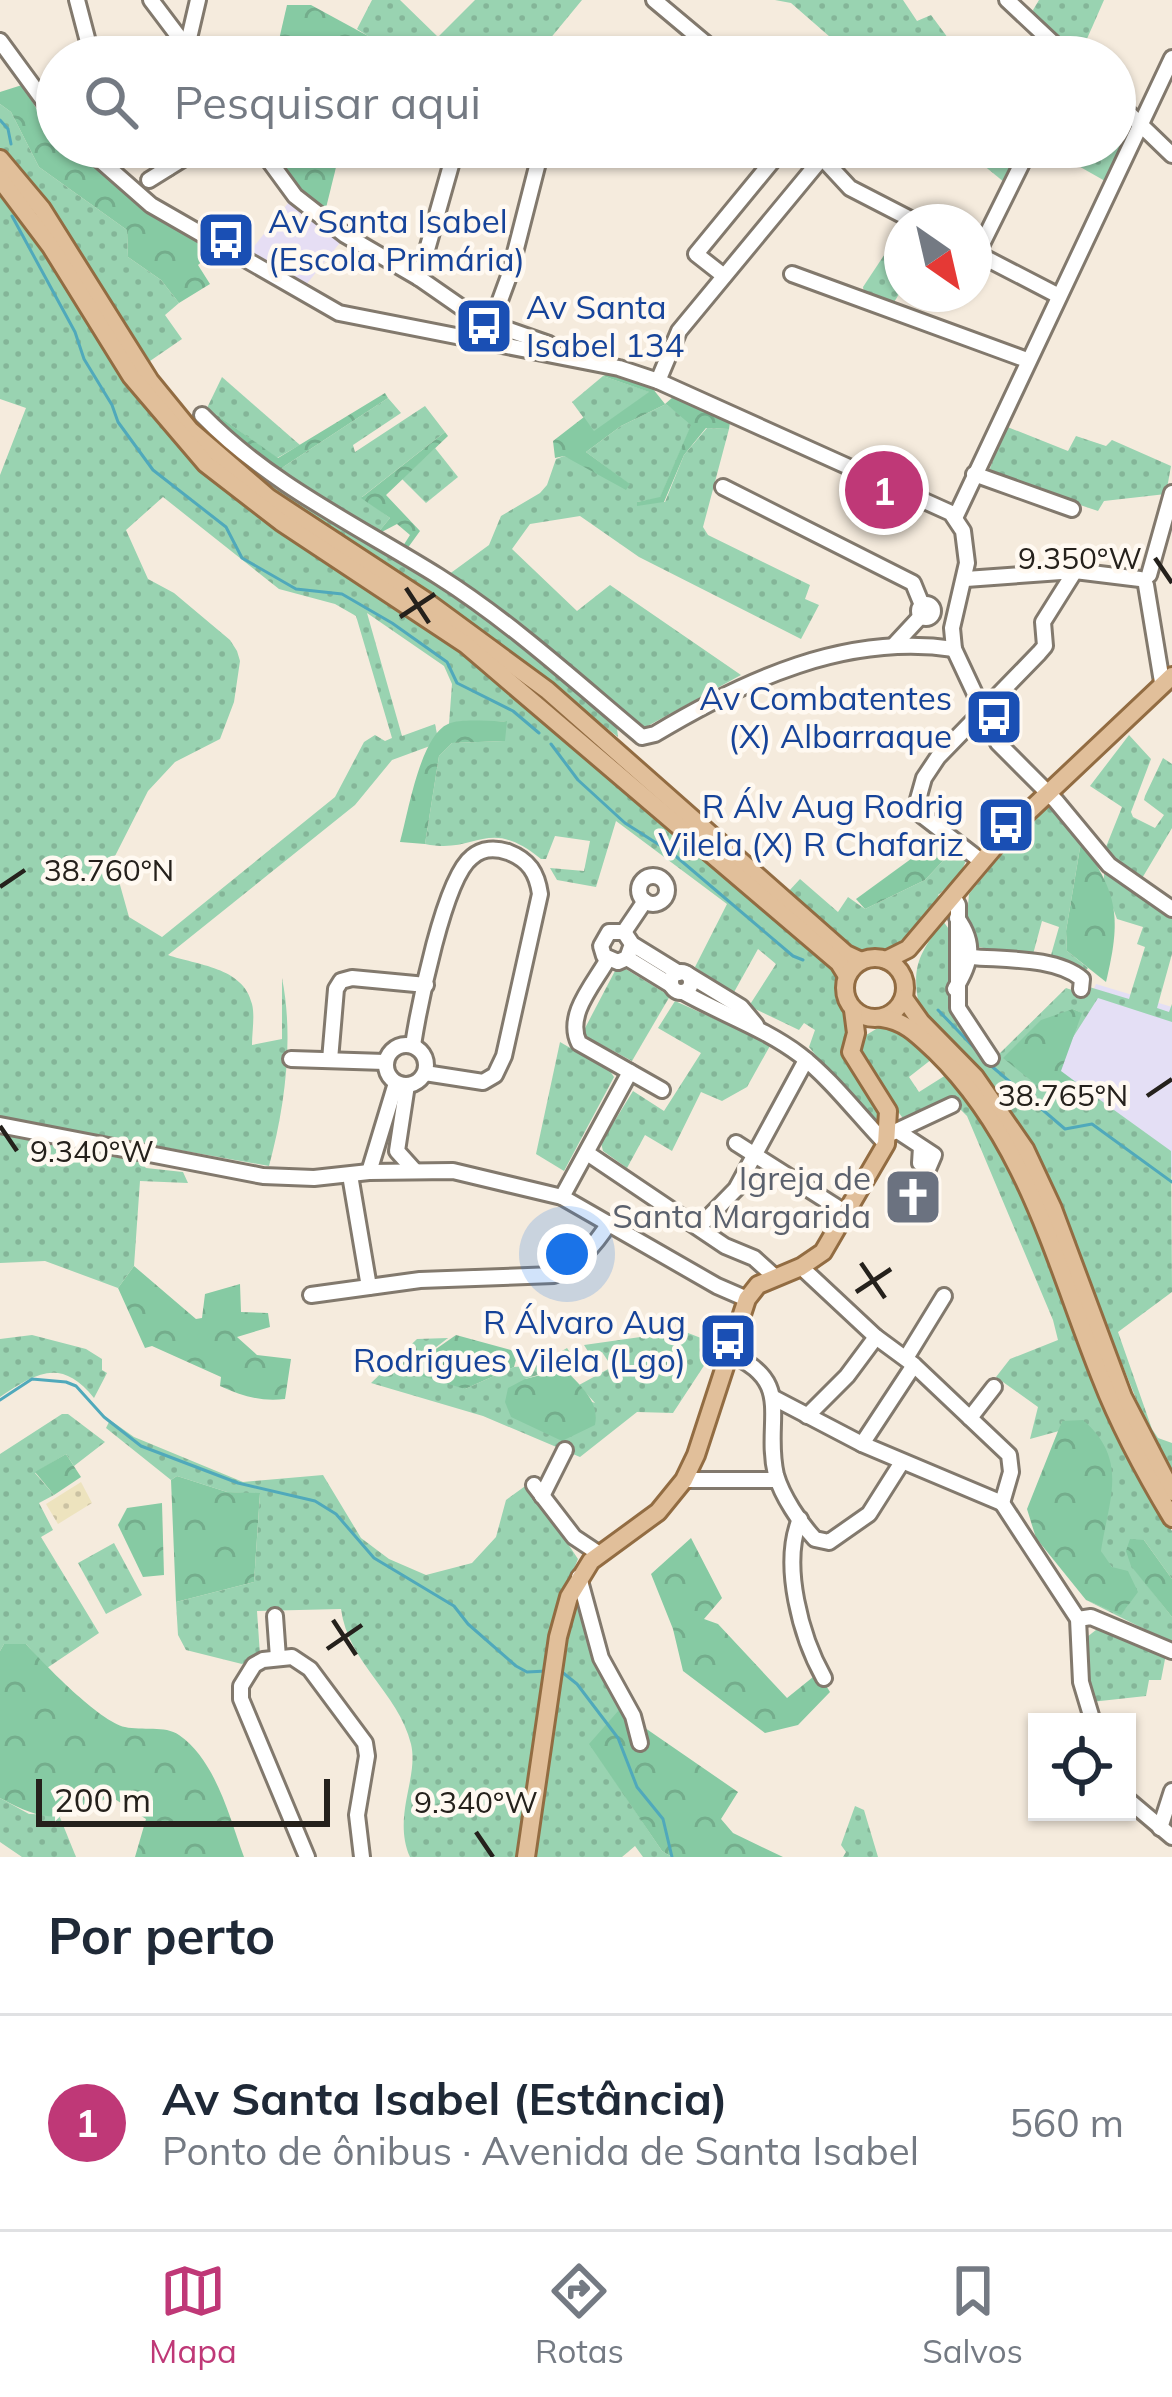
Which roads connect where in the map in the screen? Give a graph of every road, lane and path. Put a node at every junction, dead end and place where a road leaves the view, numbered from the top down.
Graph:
1 (76, 0) edge
2 (151, 0) edge
3 (198, 0) edge
4 (654, 0) edge
5 (1007, 0) edge
6 (1035, 0) edge
7 (1024, 16) junction
8 (86, 36) edge
9 (178, 36) edge
10 (192, 36) edge
11 (697, 36) edge
12 (1045, 36) edge
13 (0, 41) edge
14 (1172, 58) edge
15 (36, 90) edge
16 (1136, 119) edge
17 (1141, 124) junction
18 (1136, 134) edge
19 (1172, 155) edge
20 (0, 159) edge
21 (109, 168) edge
22 (168, 168) edge
23 (275, 168) edge
24 (451, 168) edge
25 (536, 168) edge
26 (767, 168) edge
27 (805, 168) edge
28 (832, 168) edge
29 (1019, 168) edge
30 (1120, 168) edge
31 (0, 179) edge
32 (148, 180) dead end
33 (884, 206) edge
34 (992, 220) edge
35 (992, 262) edge
36 (792, 274) dead end
37 (724, 276) junction
38 (419, 278) junction
39 (1059, 296) junction
40 (490, 325) junction
41 (557, 355) junction
42 (1027, 360) junction
43 (658, 381) junction
44 (202, 415) dead end
45 (974, 474) junction
46 (723, 487) dead end
47 (1172, 493) edge
48 (1072, 508) dead end
49 (956, 518) junction
50 (1075, 572) junction
51 (966, 579) junction
52 (1145, 579) junction
53 (925, 611) junction
54 (956, 616) junction
55 (896, 644) junction
56 (954, 649) junction
57 (1167, 679) edge
58 (984, 714) junction
59 (642, 737) junction
60 (620, 739) dead end
61 (1047, 792) junction
62 (981, 861) junction
63 (953, 896) junction
64 (644, 901) dead end
65 (1172, 909) edge
66 (957, 918) junction
67 (628, 945) junction
68 (908, 949) junction
69 (971, 957) junction
70 (608, 959) junction
71 (886, 960) junction
72 (861, 961) junction
73 (902, 974) junction
74 (847, 976) junction
75 (426, 985) junction
76 (1081, 989) dead end
77 (955, 991) junction
78 (904, 998) junction
79 (868, 1016) junction
80 (413, 1045) junction
81 (991, 1058) dead end
82 (291, 1059) dead end
83 (330, 1060) junction
84 (806, 1060) junction
85 (386, 1062) junction
86 (630, 1072) junction
87 (424, 1073) junction
88 (402, 1084) junction
89 (662, 1090) dead end
90 (952, 1105) dead end
91 (0, 1125) edge
92 (891, 1136) junction
93 (736, 1143) dead end
94 (921, 1147) dead end
95 (397, 1151) junction
96 (587, 1153) junction
97 (376, 1154) junction
98 (755, 1154) junction
99 (391, 1171) junction
100 (415, 1171) junction
101 (369, 1172) junction
102 (350, 1174) junction
103 (562, 1197) junction
104 (846, 1213) junction
105 (609, 1223) junction
106 (699, 1227) junction
107 (802, 1267) junction
108 (776, 1277) junction
109 (369, 1287) junction
110 (311, 1295) dead end
111 (944, 1296) dead end
112 (747, 1299) junction
113 (876, 1336) junction
114 (730, 1354) junction
115 (910, 1362) junction
116 (994, 1387) dead end
117 (774, 1398) junction
118 (803, 1414) junction
119 (970, 1418) junction
120 (773, 1435) junction
121 (862, 1444) junction
122 (566, 1450) dead end
123 (902, 1462) junction
124 (684, 1480) junction
125 (777, 1480) junction
126 (1172, 1492) edge
127 (1002, 1502) junction
128 (1172, 1518) edge
129 (800, 1519) junction
130 (598, 1553) junction
131 (579, 1577) junction
132 (274, 1616) dead end
133 (1078, 1619) junction
134 (1172, 1651) edge
135 (278, 1658) junction
136 (824, 1678) dead end
137 (1090, 1713) edge
138 (640, 1744) dead end
139 (1172, 1791) edge
140 (1136, 1806) edge
141 (1166, 1832) edge
142 (307, 1857) edge
143 (362, 1857) edge
144 (526, 1857) edge

1 - 8 street
2 - 9 street
3 - 10 street
4 - 11 street
5 - 7 street
6 - 7 street
7 - 12 street
13 - 15 street
14 - 17 street
16 - 17 street
17 - 18 street
17 - 19 street
20 - 72 main road
21 - 41 street
22 - 32 street
23 - 38 street
24 - 38 street
25 - 40 street
26 - 37 street
27 - 37 street
28 - 33 street
29 - 34 street
30 - 39 street
31 - 74 main road
35 - 39 street
36 - 42 street
37 - 43 street
38 - 40 street
39 - 42 street
40 - 41 street
41 - 43 street
42 - 45 street
43 - 49 street
44 - 59 street
45 - 48 street
45 - 49 street
46 - 53 street
47 - 52 street
49 - 51 street
50 - 51 street
50 - 52 street
50 - 58 street
51 - 54 street
52 - 57 street
53 - 54 street
53 - 55 street
54 - 56 street
55 - 56 street
55 - 59 street
56 - 58 street
57 - 61 main road
58 - 61 street
58 - 62 street
59 - 60 street
61 - 62 main road
61 - 65 street
62 - 63 main road
63 - 66 street
63 - 68 main road
64 - 67 street
66 - 69 street
66 - 77 street
67 - 70 street
67 - 70 street
67 - 84 street
68 - 71 main road
68 - 73 main road
69 - 76 street
69 - 77 street
70 - 86 street
71 - 72 main road
71 - 73 main road
72 - 74 main road
73 - 78 main road
74 - 79 main road
75 - 80 street
75 - 83 street
75 - 87 street
77 - 81 street
78 - 79 main road
78 - 126 main road
79 - 92 main road
79 - 128 main road
80 - 85 street
80 - 87 street
82 - 83 street
83 - 85 street
84 - 92 street
84 - 98 street
85 - 88 street
86 - 89 street
86 - 96 street
87 - 88 street
88 - 95 street
88 - 97 street
90 - 92 street
91 - 102 street
92 - 94 street
92 - 104 main road
93 - 98 street
95 - 99 street
95 - 100 street
96 - 103 street
96 - 106 street
97 - 99 street
97 - 101 street
98 - 104 street
98 - 106 street
99 - 100 street
99 - 101 street
100 - 103 street
101 - 102 street
102 - 109 street
103 - 105 street
104 - 107 main road
105 - 109 street
105 - 112 street
106 - 108 street
107 - 108 main road
107 - 113 street
108 - 112 main road
109 - 110 street
111 - 115 street
112 - 114 main road
113 - 115 street
113 - 118 street
114 - 117 street
114 - 124 main road
115 - 119 street
115 - 121 street
116 - 119 street
117 - 118 street
117 - 120 street
118 - 120 street
118 - 121 street
119 - 127 street
120 - 125 street
121 - 123 street
122 - 130 street
123 - 127 street
123 - 129 street
124 - 125 street
124 - 130 main road
125 - 129 street
127 - 133 street
129 - 136 street
130 - 131 main road
131 - 138 street
131 - 144 main road
132 - 135 street
133 - 134 street
133 - 137 street
135 - 142 street
135 - 143 street
139 - 141 street
140 - 141 street

